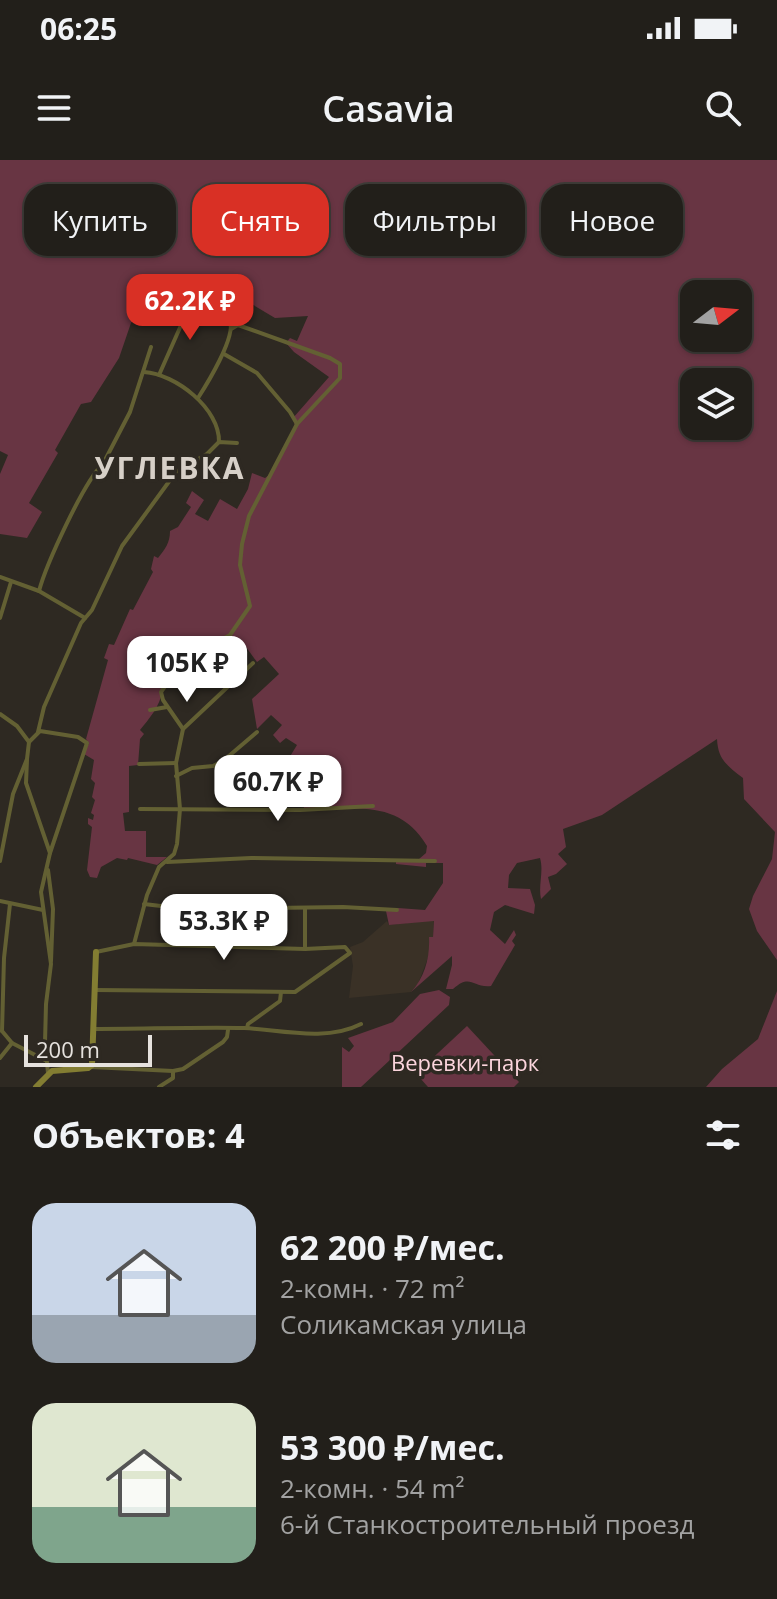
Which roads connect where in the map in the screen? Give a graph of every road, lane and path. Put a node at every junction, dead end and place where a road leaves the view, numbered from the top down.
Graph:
1 (231, 329) junction
2 (151, 347) dead end
3 (224, 354) junction
4 (144, 372) junction
5 (159, 375) junction
6 (198, 398) junction
7 (297, 424) junction
8 (219, 442) junction
9 (237, 443) dead end
10 (0, 577) edge
11 (11, 582) junction
12 (39, 591) junction
13 (0, 618) edge
14 (85, 618) junction
15 (253, 663) dead end
16 (167, 707) junction
17 (150, 710) dead end
18 (0, 714) edge
19 (183, 729) junction
20 (38, 732) junction
21 (257, 732) dead end
22 (29, 742) junction
23 (272, 758) dead end
24 (27, 759) junction
25 (223, 761) junction
26 (176, 763) junction
27 (139, 764) dead end
28 (176, 776) junction
29 (373, 806) dead end
30 (140, 809) dead end
31 (180, 809) junction
32 (50, 853) junction
33 (0, 861) edge
34 (435, 861) dead end
35 (165, 862) junction
36 (48, 870) junction
37 (0, 901) edge
38 (10, 904) junction
39 (144, 904) junction
40 (305, 909) junction
41 (43, 910) junction
42 (397, 910) dead end
43 (134, 944) junction
44 (305, 949) junction
45 (96, 952) joint
46 (51, 964) junction
47 (94, 990) junction
48 (281, 992) junction
49 (361, 1024) dead end
50 (94, 1029) junction
51 (247, 1029) junction
52 (1, 1030) edge
53 (228, 1030) junction
54 (12, 1043) junction
55 (0, 1058) edge
56 (45, 1060) junction
57 (91, 1067) junction
58 (173, 1071) junction
59 (48, 1073) junction
60 (36, 1087) edge
61 (159, 1087) edge

1 - 3 street
1 - 5 street
1 - 7 street
2 - 4 street
3 - 6 street
3 - 7 street
4 - 5 street
4 - 12 street
5 - 6 street
6 - 8 street
7 - 16 street
8 - 9 street
8 - 14 street
10 - 11 street
11 - 12 street
11 - 13 street
12 - 14 street
14 - 20 street
15 - 19 street
16 - 17 street
16 - 19 street
18 - 22 street
19 - 26 street
20 - 22 street
20 - 32 street
21 - 25 street
22 - 24 street
23 - 25 street
24 - 32 street
24 - 33 street
25 - 28 street
26 - 27 street
26 - 28 street
28 - 31 street
29 - 31 street
30 - 31 street
31 - 35 street
32 - 36 street
34 - 35 street
35 - 39 street
36 - 41 street
36 - 46 street
37 - 38 street
38 - 41 street
38 - 52 street
39 - 40 street
39 - 43 street
40 - 42 street
40 - 44 street
41 - 46 street
43 - 44 street
43 - 45 street
44 - 48 street
45 - 47 street
46 - 56 street
47 - 48 street
47 - 50 street
48 - 51 street
49 - 51 street
50 - 53 street
50 - 57 street
51 - 53 street
52 - 54 street
53 - 58 street
54 - 55 street
54 - 56 street
56 - 59 street
57 - 58 street
57 - 59 street
58 - 61 street
59 - 60 street

